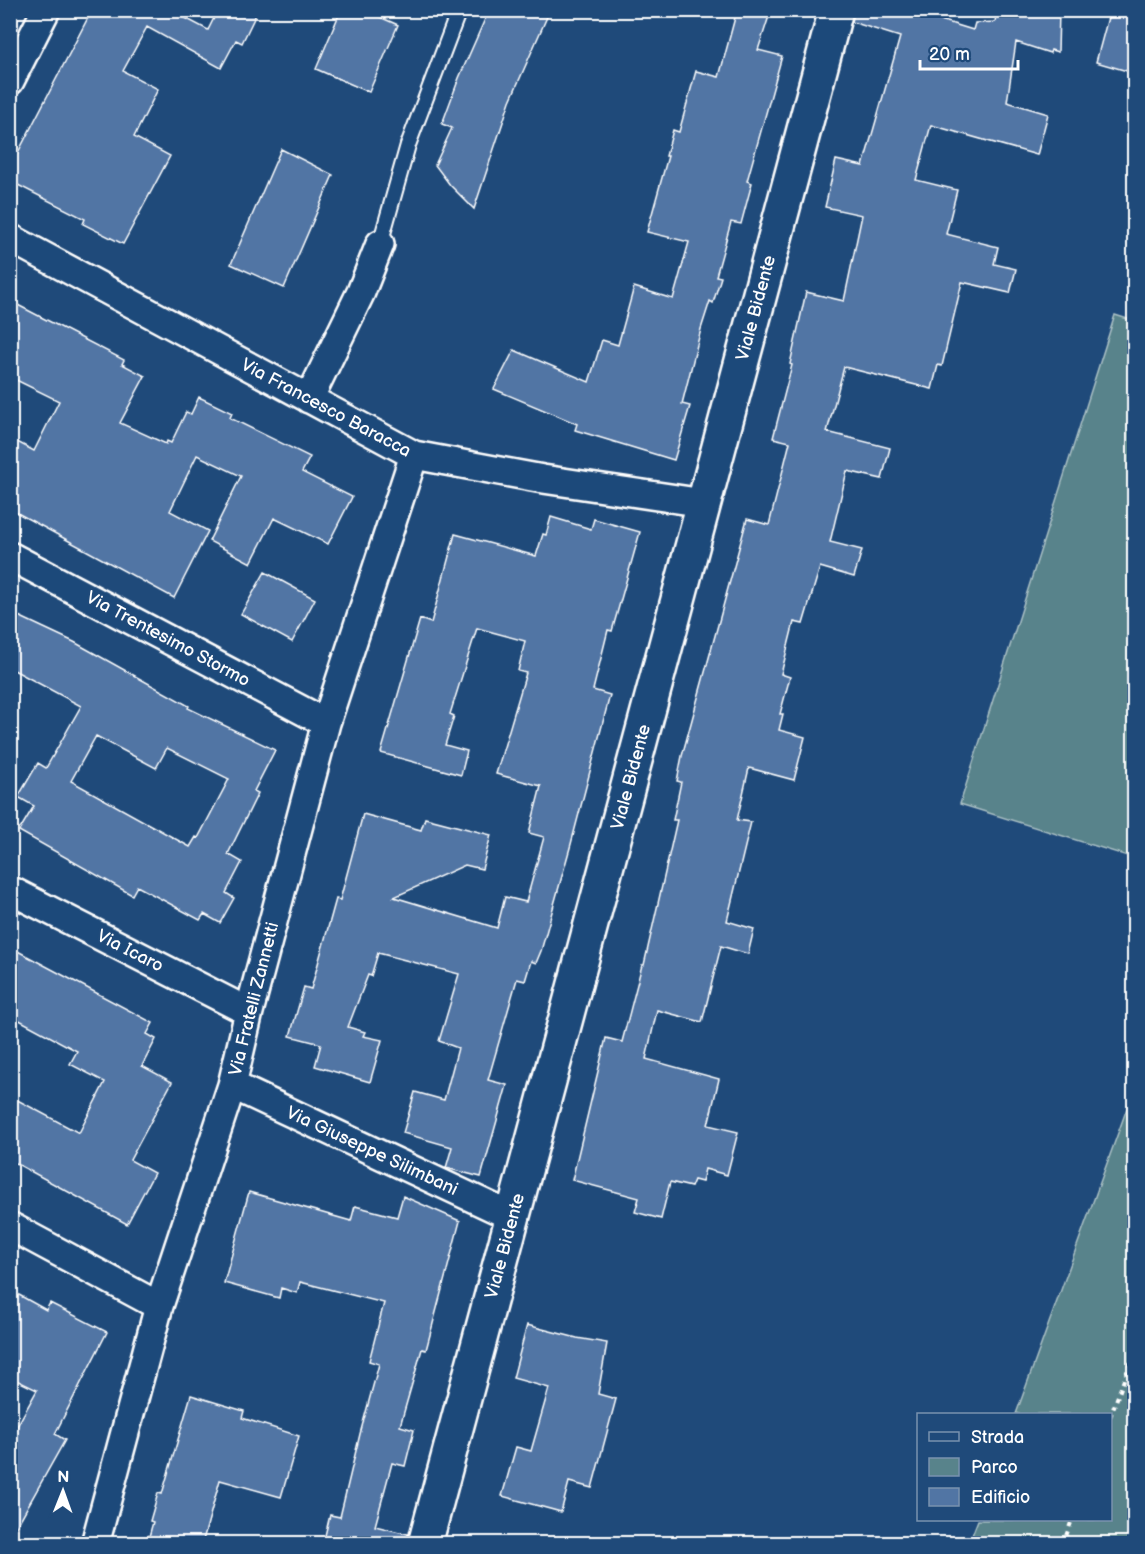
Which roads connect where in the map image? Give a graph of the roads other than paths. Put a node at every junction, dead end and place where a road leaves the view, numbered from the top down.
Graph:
1 (46, 10) edge
2 (459, 10) edge
3 (836, 10) edge
4 (10, 81) edge
5 (10, 238) edge
6 (380, 244) joint
7 (309, 399) junction
8 (414, 455) junction
9 (704, 503) junction
10 (10, 556) edge
11 (326, 723) junction
12 (10, 890) edge
13 (249, 1012) junction
14 (232, 1085) junction
15 (513, 1217) junction
16 (10, 1226) edge
17 (159, 1306) junction
18 (95, 1544) edge
19 (425, 1544) edge

1 - 4 street
2 - 6 lane
3 - 9 street, Viale Bidente
5 - 7 street, Via Francesco Baracca
6 - 7 street
7 - 8 street, Via Francesco Baracca
8 - 9 street, Via Francesco Baracca
8 - 11 street, Via Fratelli Zannetti
9 - 15 street, Viale Bidente
10 - 11 street, Via Trentesimo Stormo
11 - 13 street, Via Fratelli Zannetti
12 - 13 street, Via Icaro
13 - 14 street, Via Fratelli Zannetti
14 - 15 street, Via Giuseppe Silimbani
14 - 17 street, Via Fratelli Zannetti
15 - 19 street, Viale Bidente
16 - 17 street
17 - 18 street, Via Fratelli Zannetti

